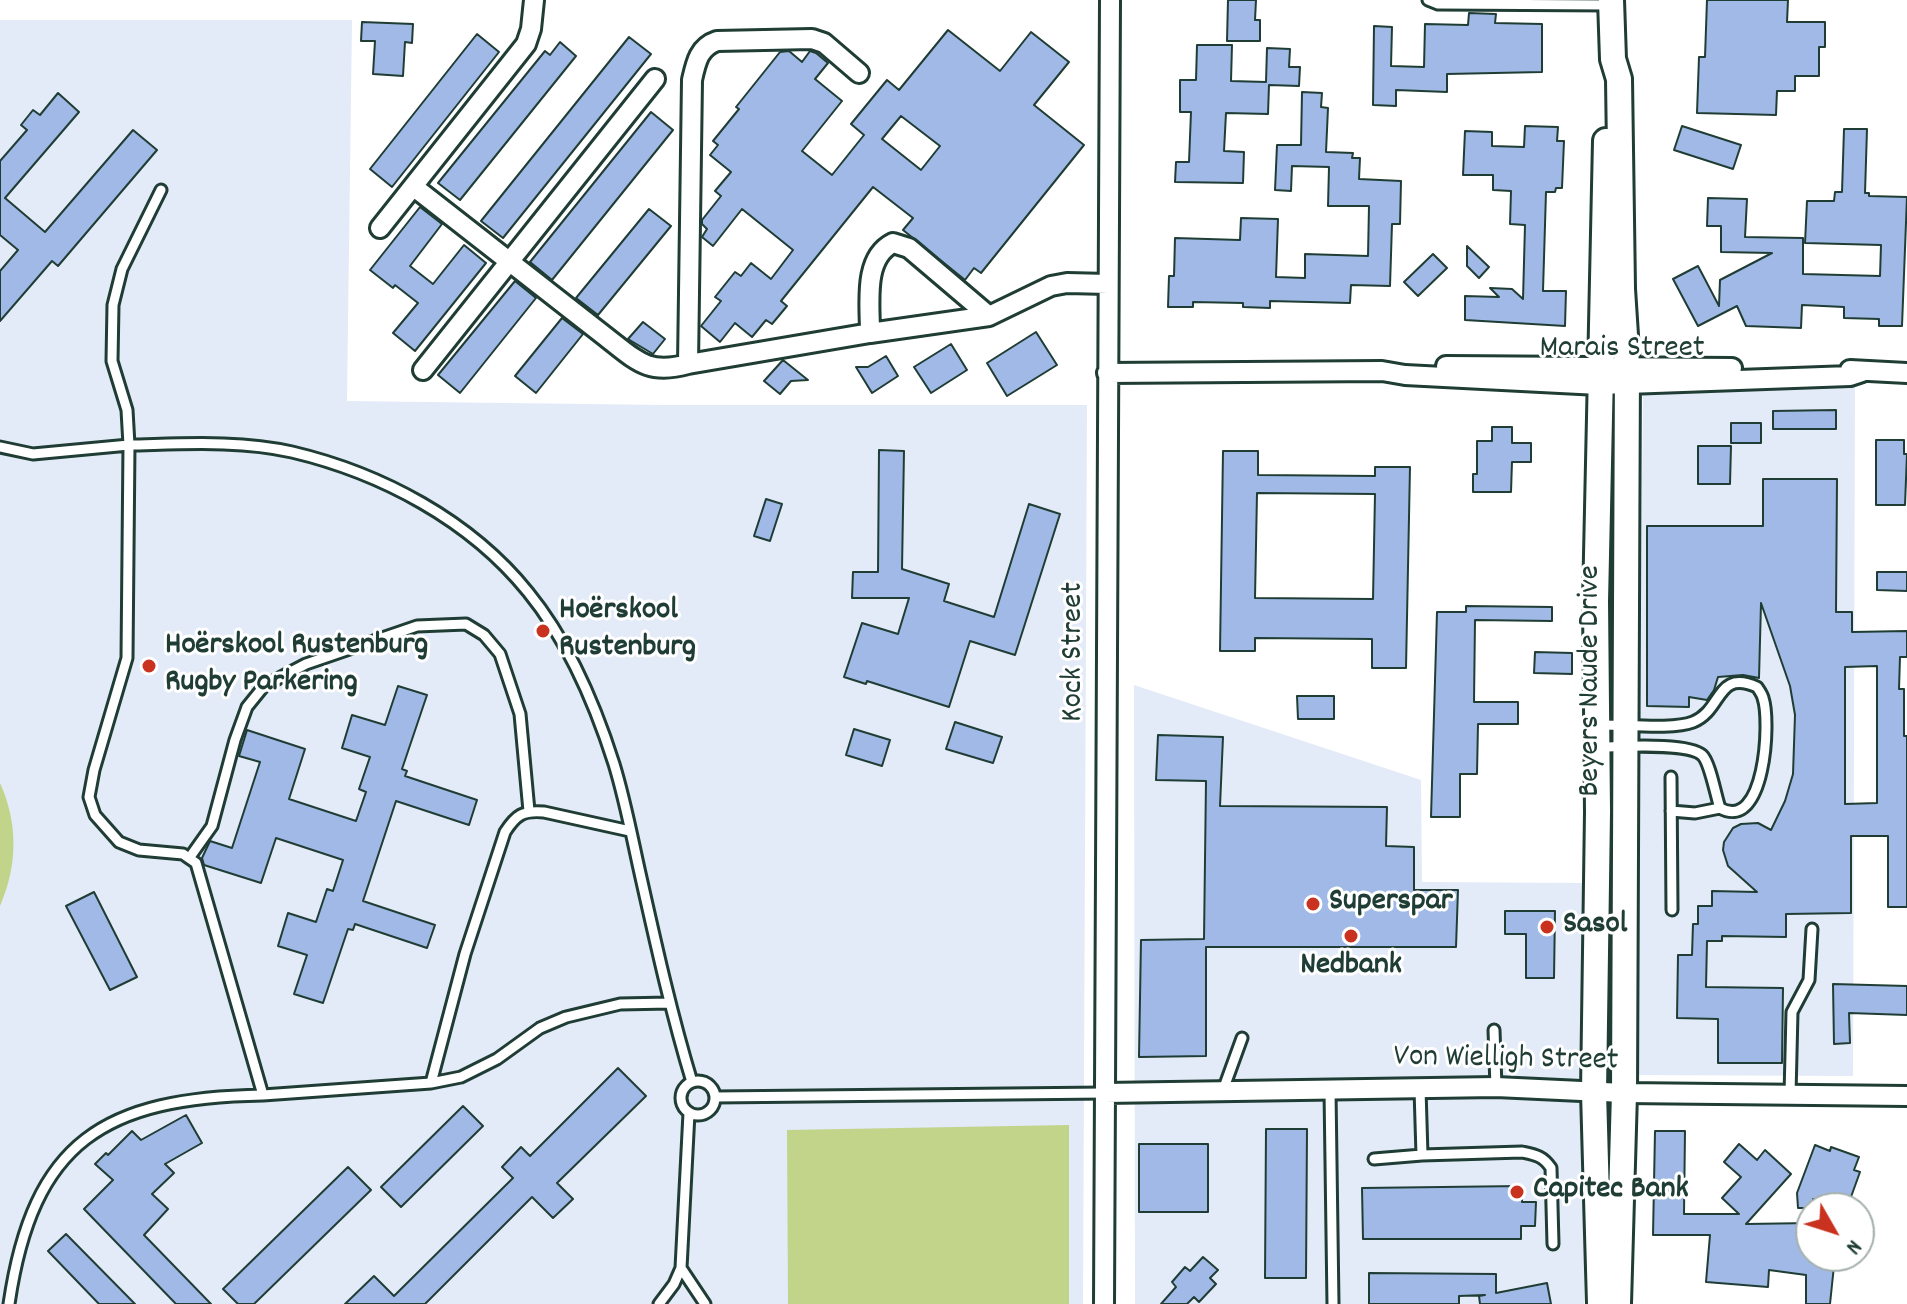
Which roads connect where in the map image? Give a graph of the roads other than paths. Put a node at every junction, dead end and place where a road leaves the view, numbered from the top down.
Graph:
1 (534, 0) edge
2 (1110, 0) edge
3 (1428, 0) edge
4 (1611, 3) edge
5 (1613, 59) junction
6 (859, 73) dead end
7 (655, 79) dead end
8 (414, 187) junction
9 (161, 190) dead end
10 (380, 228) dead end
11 (510, 261) junction
12 (1108, 284) junction
13 (989, 316) junction
14 (870, 333) junction
15 (688, 364) junction
16 (423, 370) dead end
17 (1107, 373) junction
18 (1907, 373) edge
19 (1599, 375) junction
20 (1626, 375) junction
21 (129, 445) junction
22 (0, 447) edge
23 (1598, 736) junction
24 (1624, 736) junction
25 (1671, 777) dead end
26 (1720, 808) junction
27 (529, 811) junction
28 (1671, 811) junction
29 (630, 831) junction
30 (190, 857) junction
31 (1672, 910) dead end
32 (1812, 929) dead end
33 (669, 1003) junction
34 (1494, 1030) dead end
35 (1242, 1038) dead end
36 (692, 1082) junction
37 (431, 1083) junction
38 (1496, 1087) junction
39 (1420, 1089) junction
40 (1330, 1091) junction
41 (1594, 1092) junction
42 (1105, 1093) junction
43 (1222, 1093) junction
44 (1624, 1093) junction
45 (263, 1095) junction
46 (1790, 1095) junction
47 (1907, 1096) edge
48 (715, 1097) junction
49 (689, 1113) junction
50 (1422, 1155) junction
51 (1374, 1159) dead end
52 (1553, 1244) dead end
53 (681, 1268) junction
54 (9, 1304) edge
55 (659, 1304) edge
56 (705, 1304) edge
57 (1104, 1304) edge
58 (1333, 1304) edge
59 (1600, 1304) edge
60 (1618, 1304) edge

1 - 8 street
2 - 12 street, Kock Street
3 - 4 lane
4 - 5 street, Beyers Naude Drive
5 - 19 street, Beyers Naude Drive
5 - 20 street, Beyers Naude Drive
6 - 15 street
7 - 11 street
8 - 10 street
8 - 11 street
9 - 21 lane
11 - 15 street
11 - 16 street
12 - 13 street
12 - 17 street, Kock Street
13 - 14 street
13 - 14 street
14 - 15 street
17 - 19 street, Marais Street
17 - 42 street, Kock Street
18 - 20 street, Marais Street
19 - 20 street, Marais Street
19 - 23 street, Beyers Naude Drive
20 - 24 street, Beyers Naude Drive
21 - 22 lane
21 - 29 lane
21 - 30 lane
23 - 24 lane
23 - 24 lane
23 - 41 street, Beyers Naude Drive
24 - 26 lane
24 - 26 lane
24 - 44 street, Beyers Naude Drive
25 - 28 lane
26 - 28 lane
27 - 29 lane
27 - 30 lane
27 - 37 lane
28 - 31 lane
29 - 33 lane
30 - 45 lane
32 - 46 lane
33 - 36 lane
33 - 37 lane
34 - 38 lane
35 - 43 lane
36 - 48 lane
36 - 49 lane
37 - 45 lane
38 - 39 street, Von Wielligh Street
38 - 41 street, Von Wielligh Street
39 - 40 street, Von Wielligh Street
39 - 50 lane
40 - 43 street, Von Wielligh Street
40 - 58 lane
41 - 44 street, Von Wielligh Street
41 - 59 street, Beyers Naude Drive
42 - 43 street, Von Wielligh Street
42 - 48 lane
42 - 57 street, Kock Street
44 - 46 street, Von Wielligh Street
44 - 60 street, Beyers Naude Drive
45 - 54 lane
46 - 47 street, Von Wielligh Street
48 - 49 lane
49 - 53 lane
50 - 51 lane
50 - 52 lane
53 - 55 lane
53 - 56 lane

